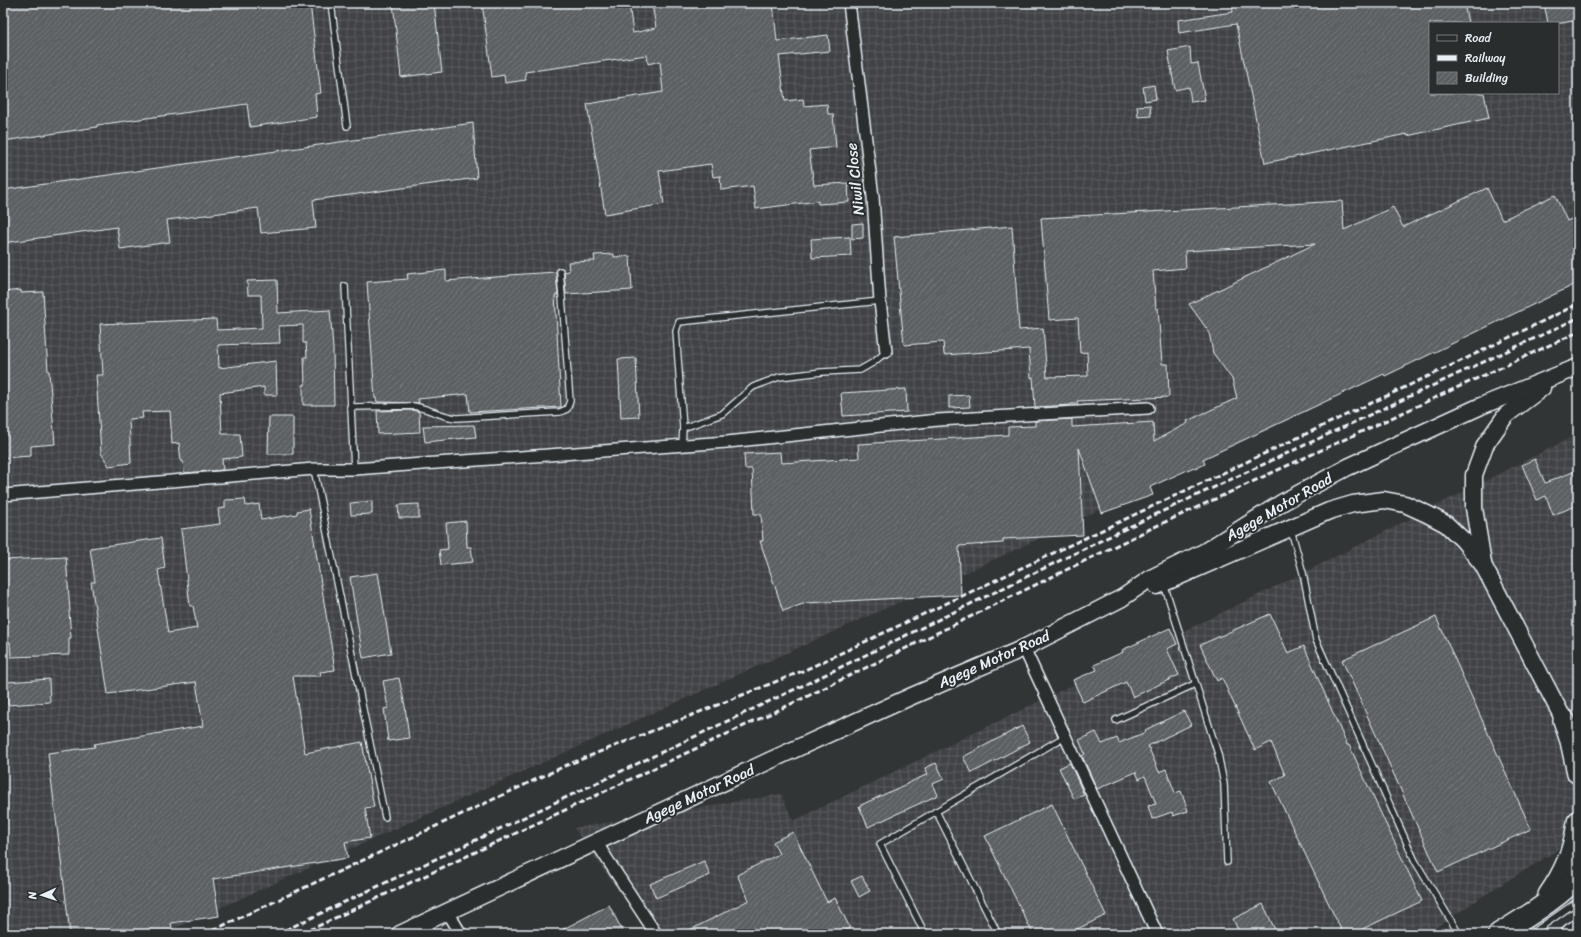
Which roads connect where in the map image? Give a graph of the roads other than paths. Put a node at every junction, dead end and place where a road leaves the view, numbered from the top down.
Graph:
1 (332, 3) edge
2 (849, 3) edge
3 (347, 126) dead end
4 (560, 271) dead end
5 (345, 286) dead end
6 (880, 301) junction
7 (886, 352) joint
8 (1578, 367) edge
9 (1559, 375) junction
10 (350, 407) junction
11 (1148, 408) dead end
12 (683, 428) junction
13 (682, 446) junction
14 (314, 469) junction
15 (354, 469) junction
16 (3, 495) edge
17 (1290, 527) junction
18 (1484, 565) junction
19 (1164, 584) junction
20 (1122, 598) junction
21 (1024, 648) junction
22 (1196, 684) junction
23 (1116, 720) dead end
24 (1564, 720) junction
25 (1065, 739) junction
26 (1578, 739) edge
27 (1578, 773) edge
28 (936, 812) junction
29 (385, 817) dead end
30 (1578, 822) edge
31 (596, 842) junction
32 (1227, 862) dead end
33 (1578, 877) edge
34 (1578, 901) edge
35 (1540, 909) junction
36 (447, 912) junction
37 (1578, 930) edge
38 (400, 934) edge
39 (461, 934) edge
40 (656, 934) edge
41 (925, 934) edge
42 (998, 934) edge
43 (1157, 934) edge
44 (1459, 934) edge
45 (1499, 934) edge
46 (1531, 934) edge
47 (1572, 934) edge

1 - 3 lane
2 - 6 street, Niwil Close
4 - 10 lane
5 - 10 lane
6 - 7 street, Niwil Close
6 - 12 lane
7 - 12 lane
8 - 9 main road, Agege Motor Road
9 - 18 main road
9 - 20 main road, Agege Motor Road
10 - 15 lane
11 - 13 street
12 - 13 lane
13 - 15 street
14 - 15 street
14 - 16 street
14 - 29 lane
17 - 18 main road
17 - 19 main road
17 - 44 lane
18 - 24 main road
19 - 20 main road
19 - 22 lane
20 - 21 main road, Agege Motor Road
21 - 25 street
21 - 31 main road, Agege Motor Road
22 - 23 lane
22 - 32 lane
24 - 26 main road
24 - 27 highway
25 - 28 lane
25 - 43 street
28 - 41 lane
28 - 42 lane
30 - 35 highway
31 - 36 main road, Agege Motor Road
31 - 40 street
33 - 35 highway
34 - 46 lane
35 - 45 highway
36 - 38 main road, Agege Motor Road
36 - 39 street
37 - 47 highway

